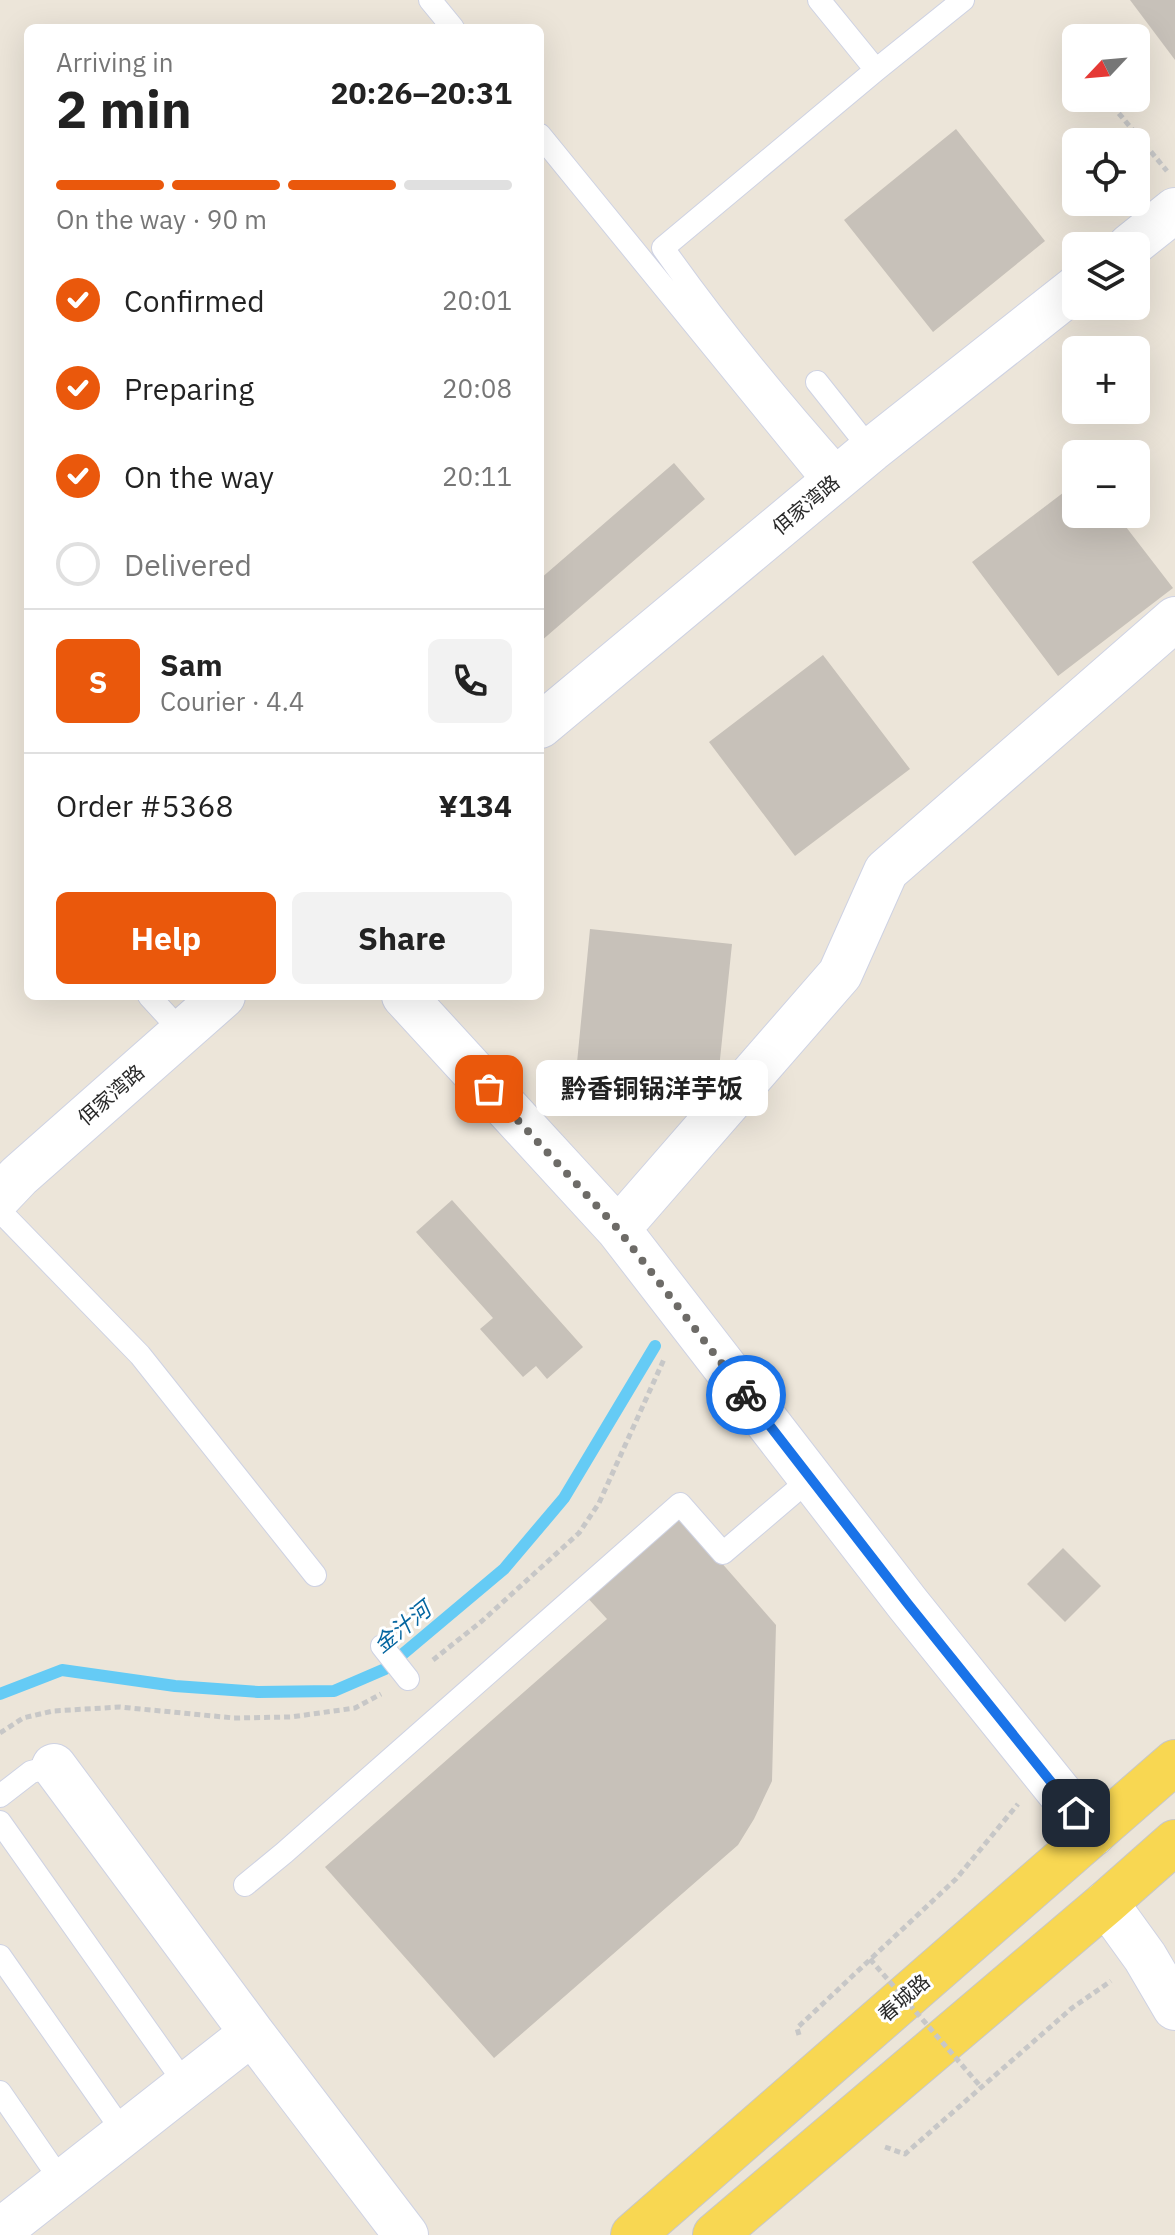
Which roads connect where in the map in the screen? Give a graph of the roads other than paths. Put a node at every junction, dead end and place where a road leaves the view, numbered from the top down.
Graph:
1 (430, 0) edge
2 (819, 0) edge
3 (960, 1) edge
4 (450, 24) edge
5 (876, 70) junction
6 (544, 139) edge
7 (1175, 210) edge
8 (1148, 232) edge
9 (1062, 299) edge
10 (817, 382) dead end
11 (847, 470) junction
12 (1175, 619) edge
13 (544, 723) edge
14 (153, 1000) edge
15 (218, 1000) edge
16 (408, 1000) edge
17 (182, 1032) junction
18 (0, 1196) edge
19 (0, 1211) edge
20 (618, 1229) junction
21 (811, 1478) junction
22 (315, 1575) dead end
23 (382, 1646) dead end
24 (408, 1679) road end
25 (1175, 1762) edge
26 (54, 1766) joint
27 (0, 1796) edge
28 (0, 1822) edge
29 (1093, 1834) junction
30 (1175, 1842) edge
31 (245, 1885) dead end
32 (1106, 1903) junction
33 (0, 1956) edge
34 (1175, 2008) edge
35 (252, 2033) junction
36 (186, 2085) junction
37 (0, 2092) edge
38 (124, 2133) junction
39 (62, 2182) junction
40 (0, 2231) edge
41 (406, 2235) edge
42 (633, 2235) edge
43 (715, 2235) edge

1 - 4 lane
2 - 5 lane
3 - 5 lane
5 - 11 lane
6 - 11 lane
7 - 8 street
9 - 11 street, 佴家湾路
10 - 11 lane
11 - 13 street, 佴家湾路
12 - 20 street
14 - 17 lane
15 - 17 street, 佴家湾路
16 - 20 street
17 - 18 street, 佴家湾路
19 - 22 lane
20 - 21 street
21 - 29 street
21 - 31 lane
23 - 24 lane
25 - 29 main road, 春城路
26 - 27 lane
26 - 35 street
28 - 36 lane
29 - 42 main road, 春城路
30 - 32 main road
32 - 34 street
32 - 43 main road
33 - 38 lane
35 - 36 street
35 - 41 street
36 - 38 street
37 - 39 lane
38 - 39 street
39 - 40 street

